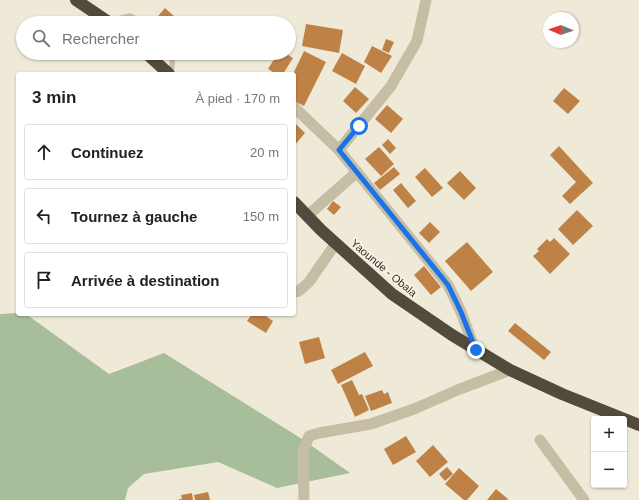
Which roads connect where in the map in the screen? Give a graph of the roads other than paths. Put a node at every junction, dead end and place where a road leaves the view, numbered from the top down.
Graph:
1 (76, 0) edge
2 (426, 0) edge
3 (100, 16) edge
4 (154, 60) edge
5 (172, 60) edge
6 (168, 72) edge
7 (170, 72) edge
8 (296, 109) edge
9 (339, 150) junction
10 (358, 172) junction
11 (296, 204) edge
12 (307, 216) junction
13 (336, 243) junction
14 (296, 292) edge
15 (476, 350) junction
16 (510, 370) junction
17 (639, 425) edge
18 (540, 440) dead end
19 (304, 500) edge
20 (582, 500) edge

1 - 3 highway
2 - 9 street
4 - 6 highway
5 - 7 lane
8 - 9 street
9 - 10 street
10 - 12 street
10 - 15 street
11 - 12 highway, Yaounde - Obala
12 - 13 highway, Yaounde - Obala
13 - 14 street
13 - 15 highway, Yaounde - Obala
15 - 16 highway, Yaounde - Obala
16 - 17 highway, Yaounde - Obala
16 - 19 street
18 - 20 street

